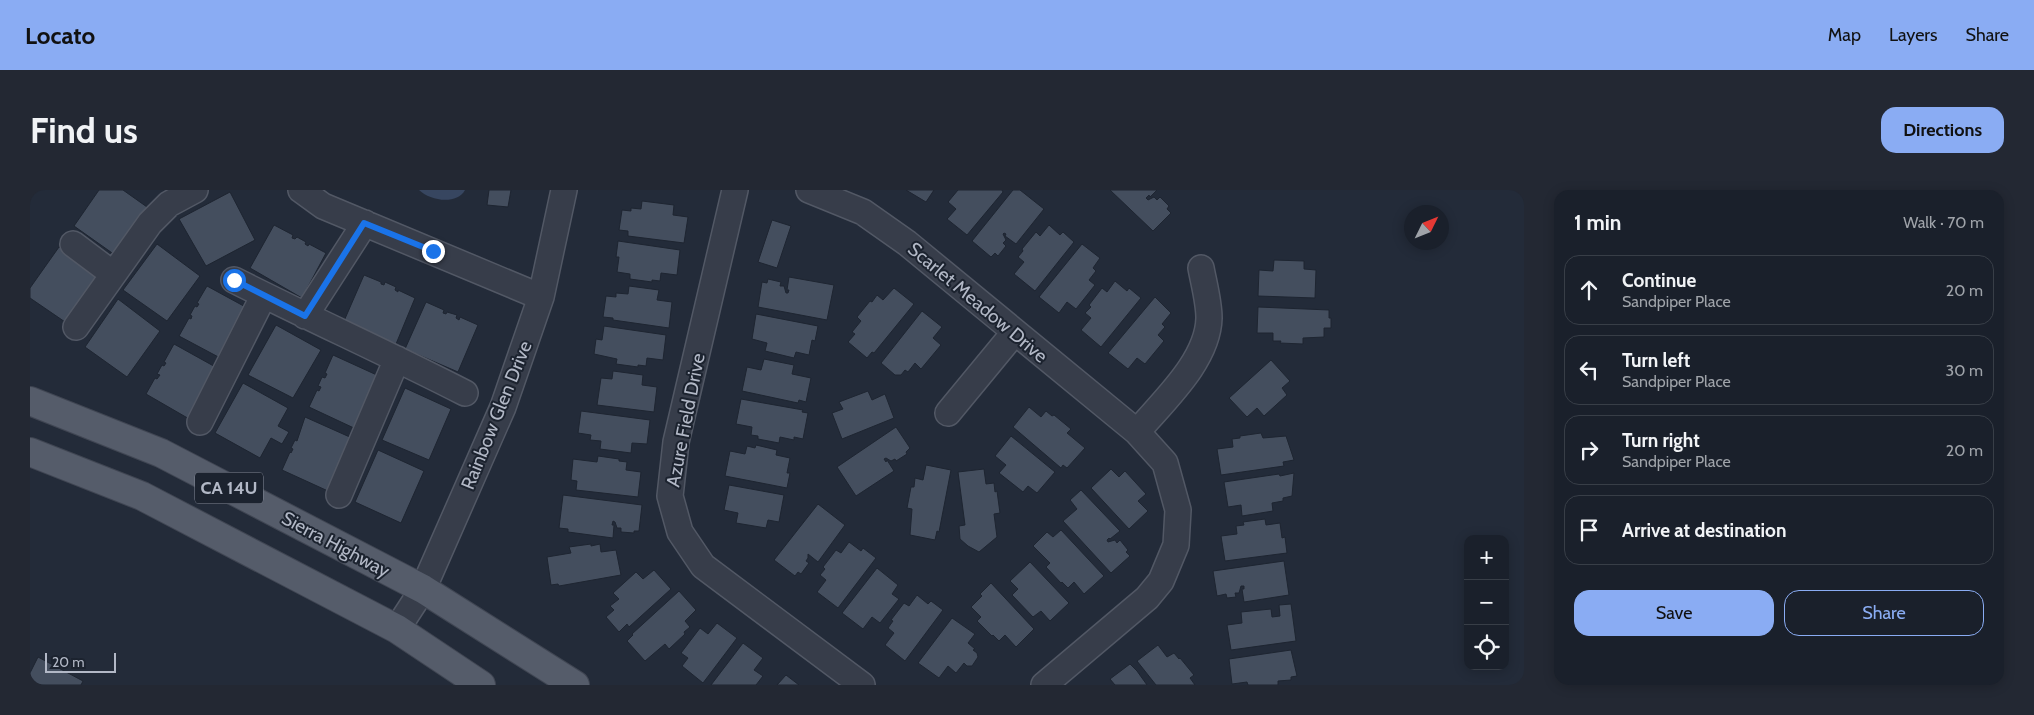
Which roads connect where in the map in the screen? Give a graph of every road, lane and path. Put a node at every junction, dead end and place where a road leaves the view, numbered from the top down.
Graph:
1 (195, 190) edge
2 (301, 190) edge
3 (564, 190) edge
4 (735, 190) edge
5 (809, 190) edge
6 (166, 197) edge
7 (364, 223) junction
8 (73, 244) dead end
9 (1201, 268) dead end
10 (114, 274) junction
11 (234, 280) dead end
12 (264, 295) junction
13 (541, 297) junction
14 (305, 316) junction
15 (76, 327) dead end
16 (1014, 333) junction
17 (397, 359) junction
18 (465, 393) dead end
19 (30, 401) edge
20 (948, 412) dead end
21 (200, 422) dead end
22 (1137, 432) junction
23 (30, 452) edge
24 (339, 495) dead end
25 (423, 589) junction
26 (397, 629) junction
27 (482, 685) edge
28 (576, 685) edge
29 (862, 685) edge
30 (1044, 685) edge

1 - 6 street
2 - 7 street
3 - 13 street, Rainbow Glen Drive
4 - 29 street, Azure Field Drive
5 - 16 street, Scarlet Meadow Drive
6 - 10 street
7 - 13 street
7 - 14 street
8 - 10 street
9 - 22 street
10 - 15 street
11 - 12 street
12 - 14 street
12 - 21 street
13 - 25 street, Rainbow Glen Drive
14 - 17 street
16 - 20 street
16 - 22 street, Scarlet Meadow Drive
17 - 18 street
17 - 24 street
19 - 25 main road, Sierra Highway / CA 14U
22 - 30 street
23 - 26 main road, CA 14U
25 - 26 street, Rainbow Glen Drive
25 - 28 main road, Sierra Highway / CA 14U
26 - 27 main road, CA 14U

